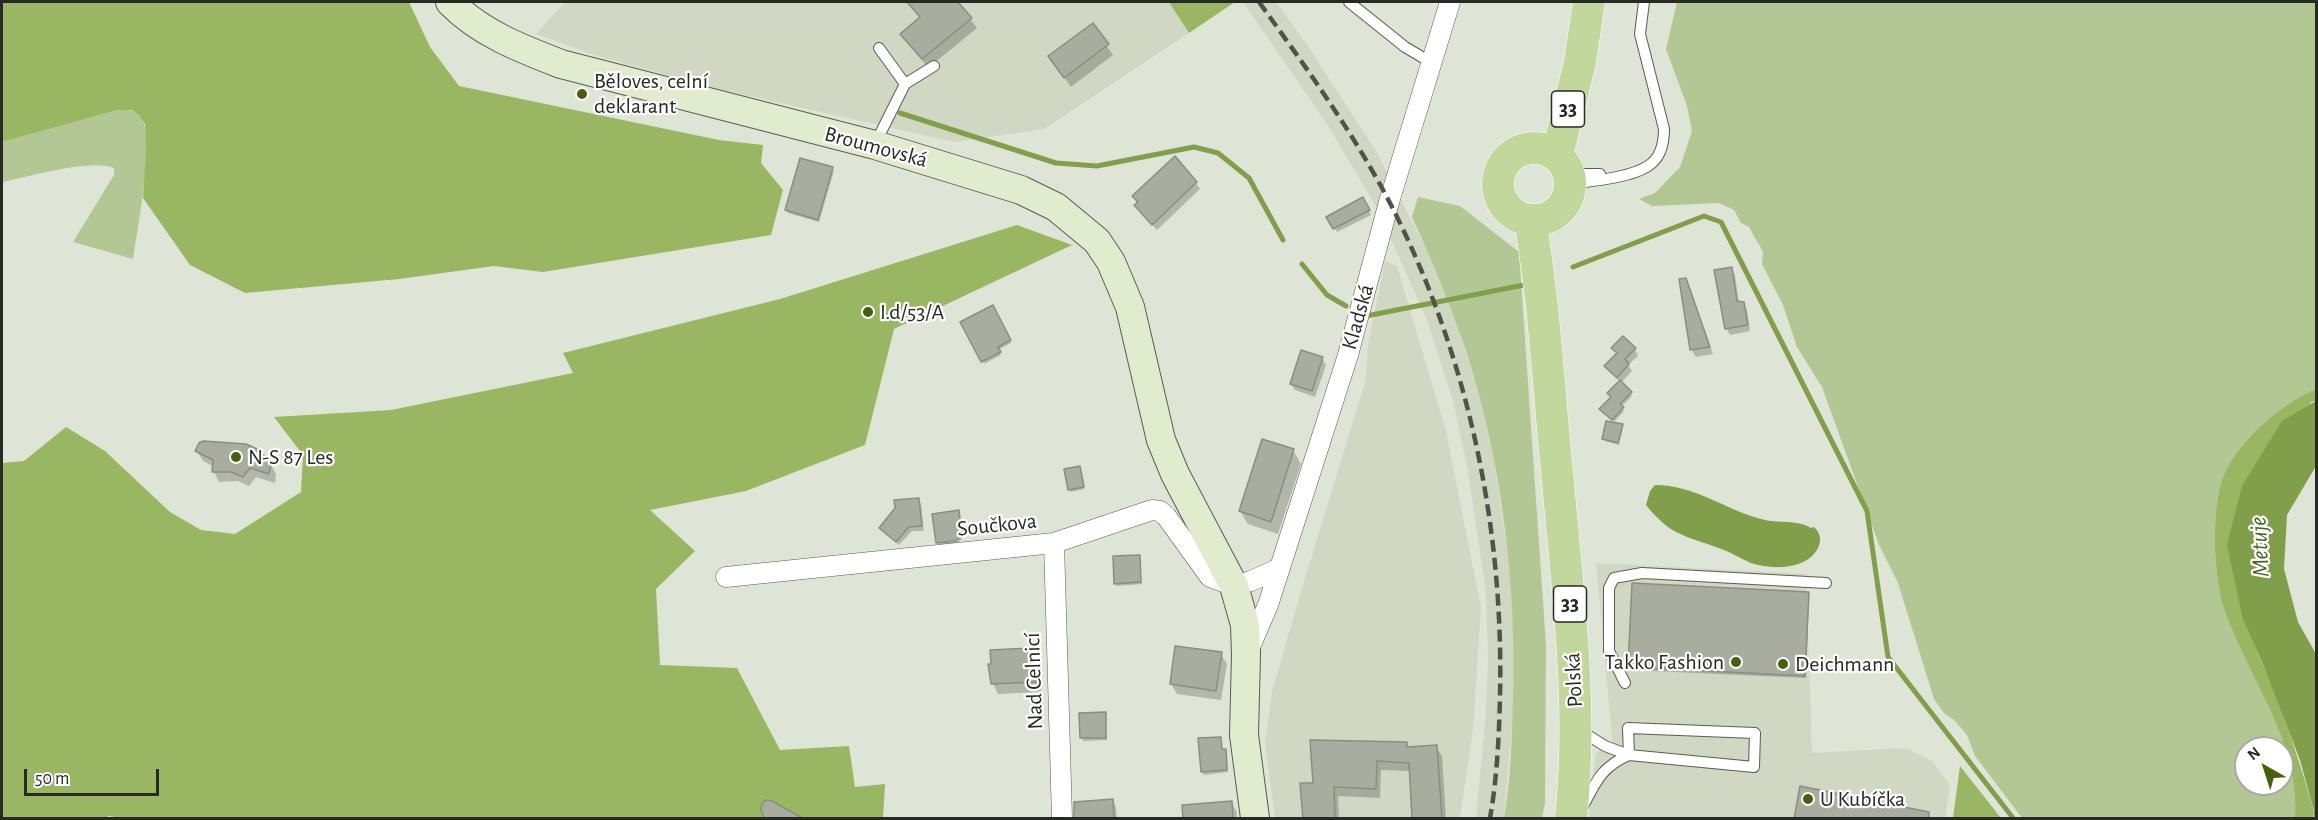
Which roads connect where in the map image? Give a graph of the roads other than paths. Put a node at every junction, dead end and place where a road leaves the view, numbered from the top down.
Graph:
1 (450, 2) edge
2 (1349, 2) edge
3 (1450, 2) edge
4 (1589, 2) edge
5 (1644, 2) edge
6 (879, 48) dead end
7 (1432, 63) junction
8 (934, 66) dead end
9 (905, 84) junction
10 (875, 145) junction
11 (1559, 166) junction
12 (1542, 216) junction
13 (1161, 440) joint
14 (1054, 543) junction
15 (1278, 568) junction
16 (726, 577) dead end
17 (1826, 583) dead end
18 (1234, 586) junction
19 (1246, 655) junction
20 (1625, 683) dead end
21 (1577, 729) junction
22 (1629, 755) junction
23 (1062, 819) edge
24 (1255, 819) edge
25 (1571, 819) edge
26 (1576, 819) edge

1 - 10 main road, Broumovská
2 - 7 lane
3 - 7 street, Kladská
4 - 11 main road, 33
5 - 11 lane
6 - 9 lane
7 - 15 street, Kladská
8 - 9 lane
9 - 10 lane
10 - 13 main road, Broumovská
11 - 12 main road
11 - 12 main road
12 - 21 main road, Polská / 33
13 - 18 main road, Kladská
14 - 16 street, Součkova
14 - 18 street, Součkova
14 - 23 street, Nad Celnicí
15 - 18 street
15 - 19 street, Kladská
17 - 20 lane
18 - 19 main road, Kladská
19 - 24 main road, Kladská
21 - 22 lane
21 - 25 main road, Polská / 33
22 - 22 lane
22 - 26 lane

